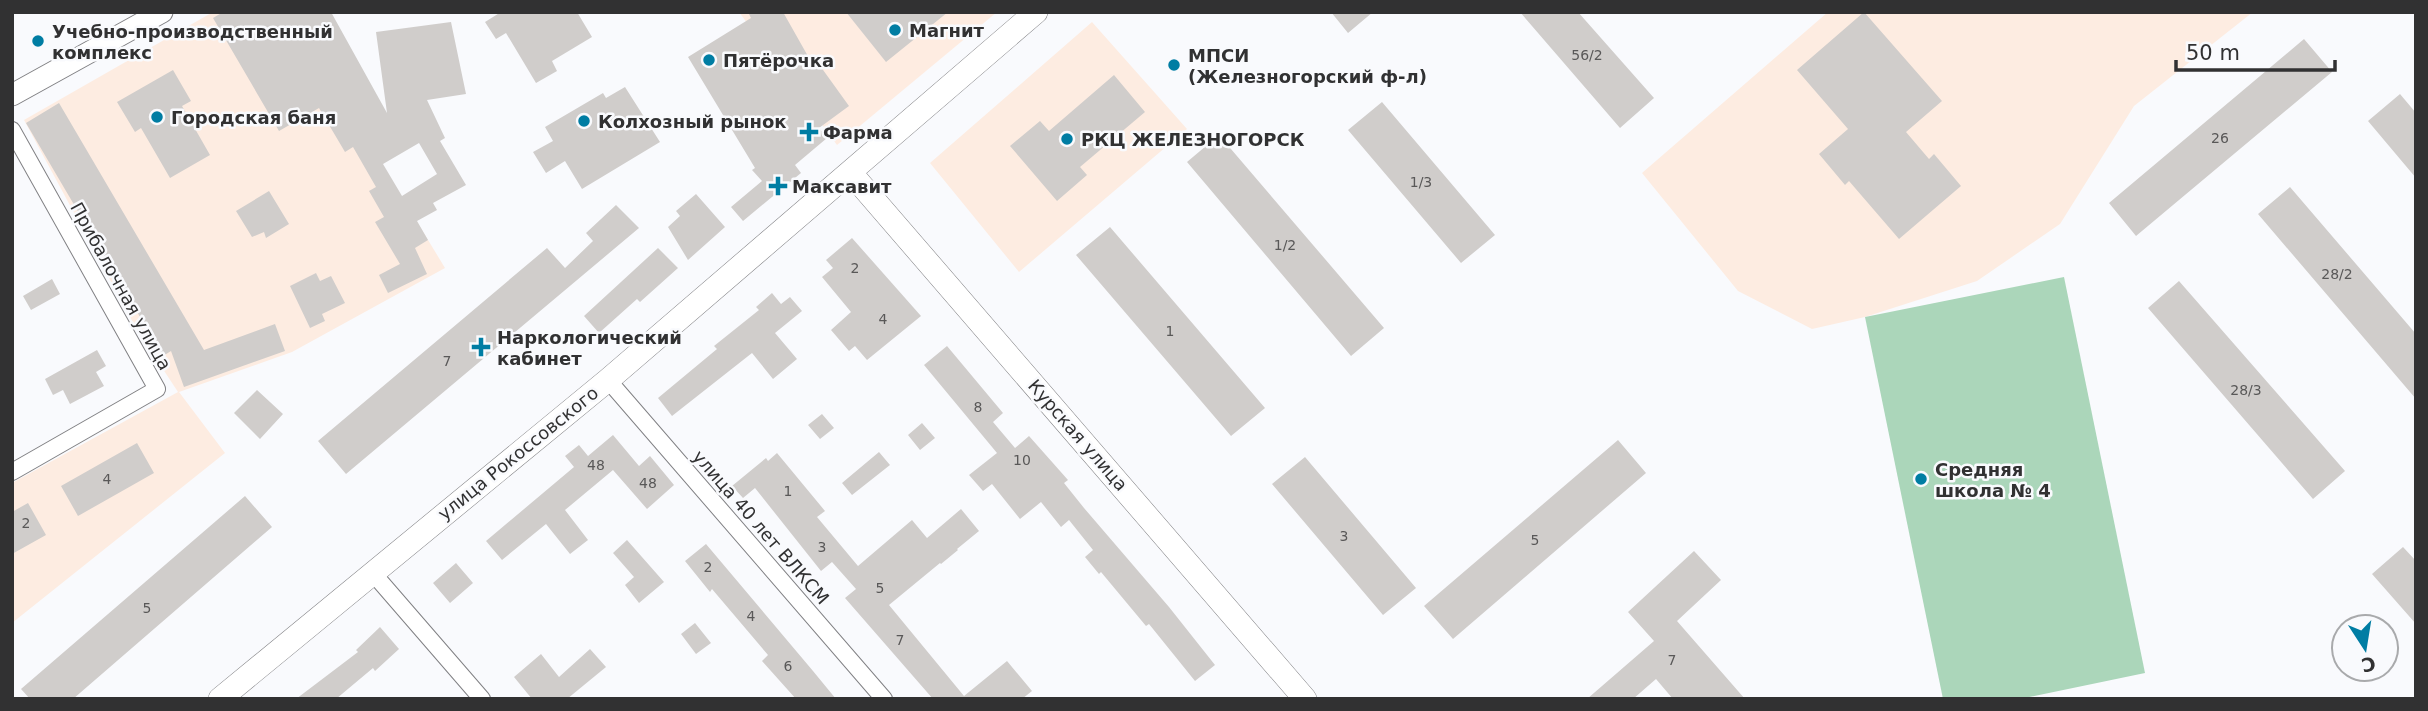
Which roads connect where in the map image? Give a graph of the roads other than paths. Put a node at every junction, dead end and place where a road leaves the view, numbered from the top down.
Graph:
1 (162, 12) edge
2 (1036, 12) edge
3 (12, 94) edge
4 (12, 130) edge
5 (850, 172) junction
6 (608, 380) junction
7 (12, 472) edge
8 (372, 572) junction
9 (220, 699) edge
10 (482, 699) edge
11 (884, 699) edge
12 (1305, 699) edge

1 - 3 street
2 - 5 main road, улица Рокоссовского
4 - 7 street, Прибалочная улица
5 - 6 main road, улица Рокоссовского
5 - 12 main road, Курская улица
6 - 8 main road, улица Рокоссовского
6 - 11 street, улица 40 лет ВЛКСМ
8 - 9 main road, улица Рокоссовского
8 - 10 street

